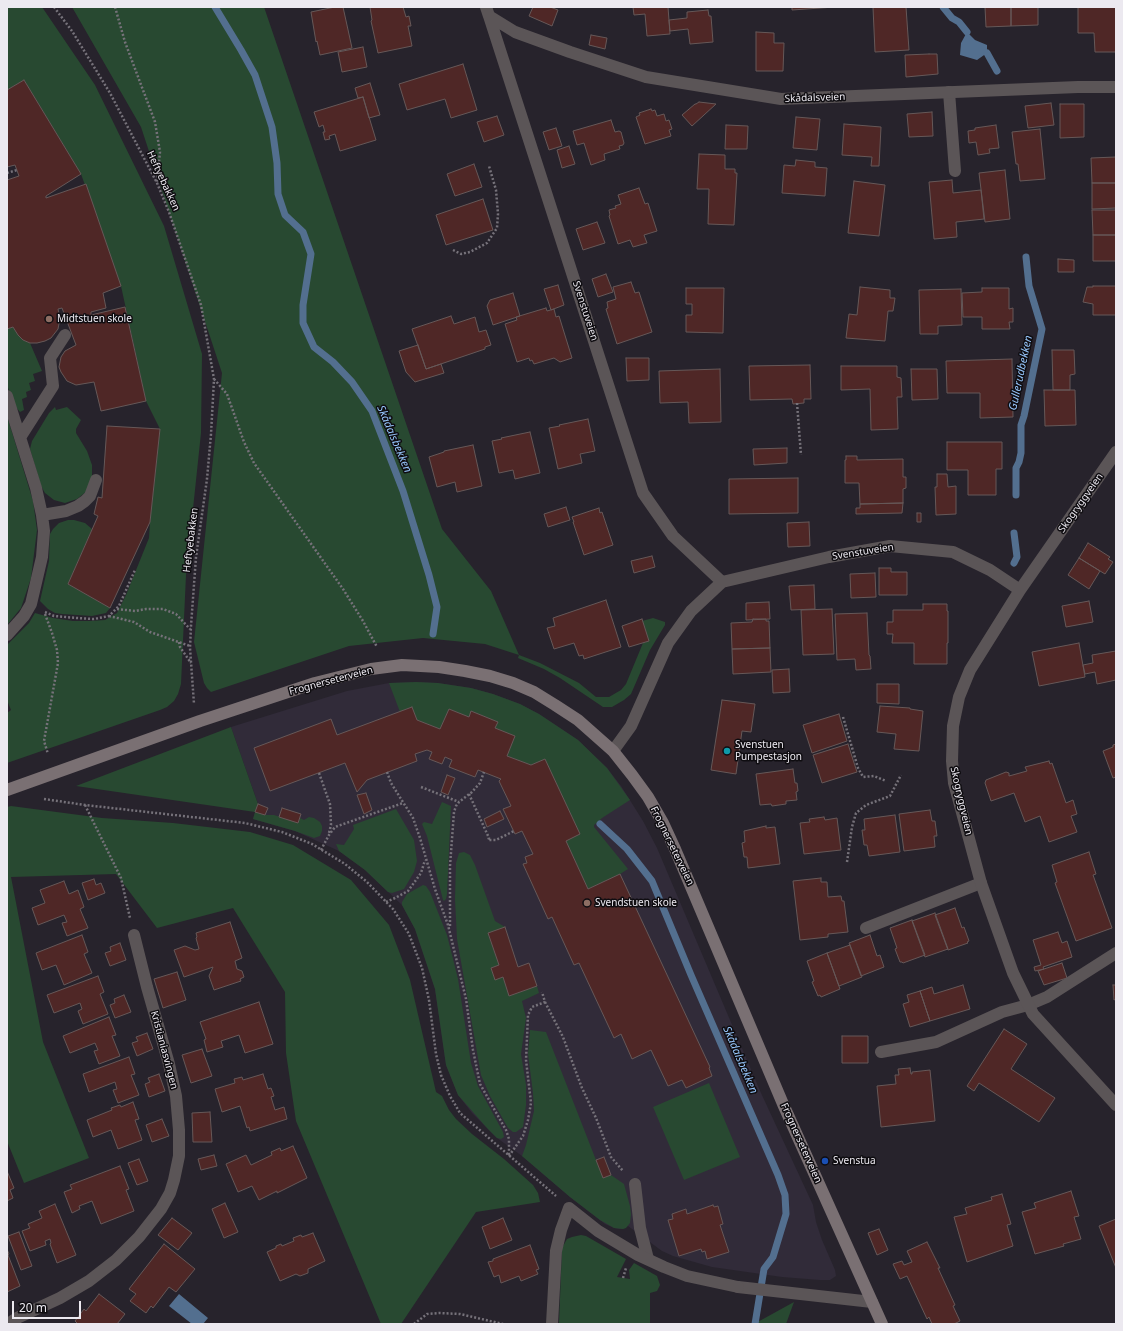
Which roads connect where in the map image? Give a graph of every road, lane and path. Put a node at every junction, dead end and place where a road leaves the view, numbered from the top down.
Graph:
1 (54, 7) edge
2 (115, 7) edge
3 (488, 11) edge
4 (1116, 87) edge
5 (949, 92) junction
6 (489, 166) dead end
7 (17, 170) dead end
8 (956, 171) dead end
9 (7, 173) edge
10 (157, 182) junction
11 (453, 250) dead end
12 (65, 335) dead end
13 (214, 379) junction
14 (7, 396) edge
15 (797, 404) dead end
16 (21, 436) junction
17 (1116, 452) edge
18 (801, 455) dead end
19 (96, 480) dead end
20 (42, 515) junction
21 (136, 570) dead end
22 (722, 582) junction
23 (1020, 590) junction
24 (117, 609) junction
25 (109, 616) junction
26 (191, 629) junction
27 (7, 635) edge
28 (179, 642) junction
29 (190, 646) junction
30 (377, 648) dead end
31 (191, 663) junction
32 (194, 704) dead end
33 (843, 717) dead end
34 (613, 752) junction
35 (48, 754) dead end
36 (386, 772) dead end
37 (484, 772) dead end
38 (319, 773) dead end
39 (901, 775) dead end
40 (886, 781) dead end
41 (421, 787) dead end
42 (7, 790) edge
43 (469, 794) junction
44 (44, 799) dead end
45 (459, 802) junction
46 (403, 803) junction
47 (85, 805) junction
48 (514, 831) dead end
49 (329, 835) junction
50 (321, 850) junction
51 (426, 860) junction
52 (847, 862) dead end
53 (982, 883) junction
54 (386, 902) junction
55 (866, 928) dead end
56 (450, 931) junction
57 (134, 935) joint
58 (1116, 953) edge
59 (542, 992) dead end
60 (545, 1002) junction
61 (1028, 1005) junction
62 (881, 1052) dead end
63 (1116, 1106) edge
64 (509, 1156) junction
65 (635, 1184) joint
66 (569, 1208) junction
67 (648, 1259) junction
68 (872, 1302) junction
69 (8, 1324) edge
70 (414, 1324) edge
71 (503, 1324) edge
72 (552, 1324) edge
73 (882, 1324) edge

1 - 10 path, Heftyebakken
2 - 10 path
3 - 5 street, Skådalsveien
3 - 22 street, Svenstuveien
4 - 5 street, Skådalsveien
5 - 8 street
6 - 11 path
7 - 9 path
10 - 13 path, Heftyebakken
12 - 16 street
13 - 26 path, Heftyebakken
13 - 30 path
14 - 16 street
15 - 18 path
16 - 20 street
17 - 23 street, Skogryggveien
19 - 20 street
20 - 27 street
21 - 24 path
22 - 23 street, Svenstuveien
22 - 34 street
23 - 53 street, Skogryggveien
24 - 25 path
24 - 26 path
25 - 28 path
25 - 35 path
26 - 29 path, Heftyebakken
28 - 29 path
28 - 31 path
29 - 31 path, Heftyebakken
31 - 32 path, Heftyebakken
33 - 40 path
34 - 42 main road, Frognerseterveien
34 - 68 main road, Frognerseterveien
36 - 46 path
37 - 43 path
38 - 49 path
39 - 52 path
41 - 45 path
43 - 45 path
43 - 48 path
44 - 47 path
45 - 56 path
46 - 49 path
46 - 51 path
47 - 50 path
47 - 57 path
49 - 50 path
50 - 54 path
51 - 54 path
51 - 56 path
53 - 55 street
53 - 61 street, Skogryggveien
54 - 64 path
56 - 64 path
57 - 69 street, Kristianiasvingen
58 - 61 street
59 - 60 path
60 - 64 path
60 - 65 path
61 - 62 street
61 - 63 street, Skogryggveien
64 - 66 path
65 - 67 street
66 - 67 street
66 - 72 street
67 - 68 street
68 - 73 main road, Frognerseterveien
70 - 71 path

